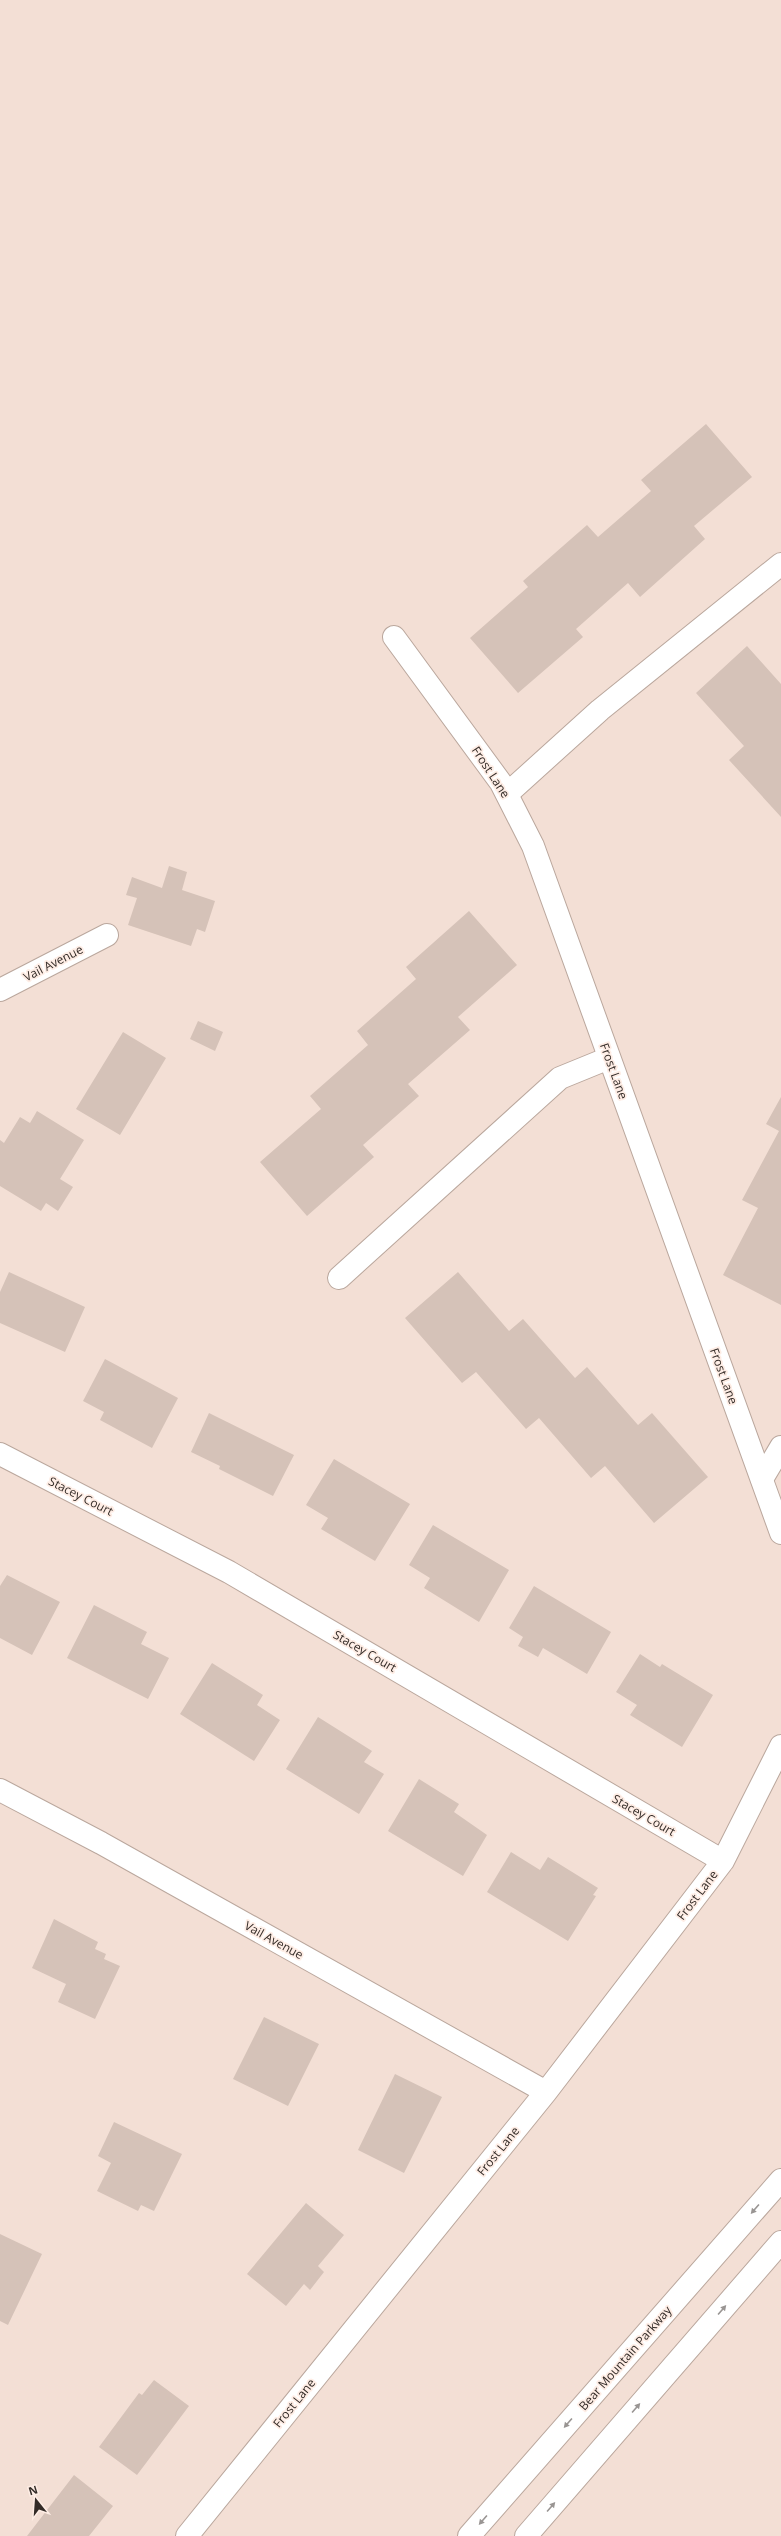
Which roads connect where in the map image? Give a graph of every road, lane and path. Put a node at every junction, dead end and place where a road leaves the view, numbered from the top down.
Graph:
1 (781, 564) edge
2 (394, 637) dead end
3 (507, 794) junction
4 (107, 936) dead end
5 (0, 990) edge
6 (609, 1058) junction
7 (339, 1278) dead end
8 (781, 1447) edge
9 (0, 1454) edge
10 (762, 1478) junction
11 (781, 1533) edge
12 (781, 1746) edge
13 (0, 1790) edge
14 (723, 1861) junction
15 (546, 2092) junction
16 (781, 2180) edge
17 (781, 2242) edge
18 (186, 2536) edge
19 (469, 2536) edge
20 (526, 2536) edge

1 - 3 main road
2 - 3 main road, Frost Lane
3 - 6 main road, Frost Lane
4 - 5 main road, Vail Avenue
6 - 7 main road
6 - 10 main road, Frost Lane
8 - 10 main road
9 - 14 main road, Stacey Court
10 - 11 main road, Frost Lane
12 - 14 main road, Frost Lane
13 - 15 main road, Vail Avenue
14 - 15 main road, Frost Lane
15 - 18 main road, Frost Lane
16 -> 19 main road, Bear Mountain Parkway
20 -> 17 main road

